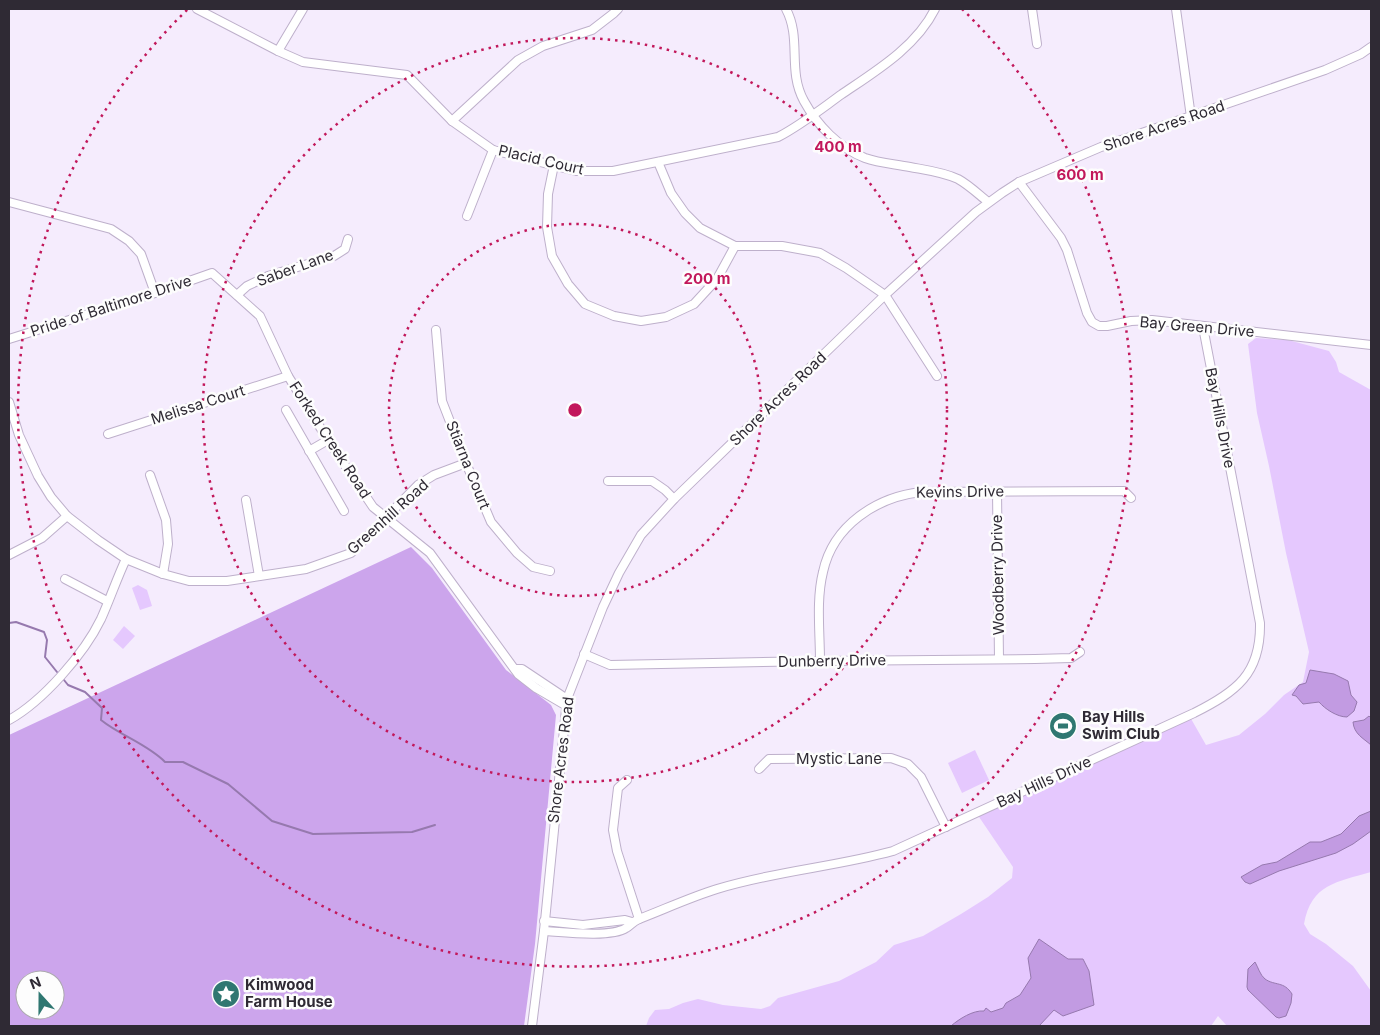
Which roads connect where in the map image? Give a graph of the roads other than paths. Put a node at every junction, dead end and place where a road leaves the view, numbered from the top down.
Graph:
1 (197, 9) edge
2 (303, 9) edge
3 (618, 9) edge
4 (786, 9) edge
5 (934, 9) edge
6 (1032, 9) edge
7 (1176, 9) edge
8 (1037, 44) dead end
9 (1371, 47) edge
10 (278, 51) junction
11 (813, 115) junction
12 (1190, 117) junction
13 (452, 121) junction
14 (492, 150) junction
15 (658, 162) junction
16 (554, 165) junction
17 (1019, 182) junction
18 (9, 202) edge
19 (988, 202) junction
20 (467, 216) dead end
21 (348, 239) dead end
22 (735, 246) junction
23 (212, 274) joint
24 (155, 293) junction
25 (237, 295) junction
26 (886, 295) junction
27 (1203, 327) junction
28 (436, 330) dead end
29 (9, 339) edge
30 (1371, 345) edge
31 (288, 376) junction
32 (937, 376) dead end
33 (9, 402) edge
34 (286, 410) dead end
35 (108, 434) dead end
36 (328, 440) junction
37 (309, 451) junction
38 (466, 463) junction
39 (150, 475) dead end
40 (608, 481) dead end
41 (996, 491) junction
42 (1131, 498) dead end
43 (674, 499) junction
44 (246, 500) dead end
45 (344, 511) dead end
46 (67, 516) junction
47 (386, 517) junction
48 (9, 555) edge
49 (126, 558) junction
50 (550, 571) dead end
51 (163, 574) junction
52 (259, 576) junction
53 (65, 579) dead end
54 (107, 601) junction
55 (1080, 652) dead end
56 (584, 654) junction
57 (999, 659) junction
58 (820, 661) junction
59 (566, 702) junction
60 (9, 720) edge
61 (759, 769) dead end
62 (627, 780) dead end
63 (946, 827) junction
64 (544, 921) junction
65 (635, 921) junction
66 (544, 931) junction
67 (532, 1026) edge

1 - 10 street, Placid Court
2 - 10 street
3 - 13 street
4 - 11 street
5 - 11 street, Placid Court
6 - 8 street
7 - 12 street
9 - 12 street, Shore Acres Road
10 - 13 street, Placid Court
11 - 15 street, Placid Court
11 - 19 street
12 - 17 street, Shore Acres Road
13 - 14 street, Placid Court
14 - 16 street, Placid Court
14 - 20 street
15 - 16 street, Placid Court
15 - 22 street
16 - 22 street
17 - 19 street, Shore Acres Road
17 - 27 street, Bay Green Drive
18 - 24 street
19 - 26 street, Shore Acres Road
21 - 25 street, Saber Lane
22 - 26 street
23 - 24 street, Pride of Baltimore Drive
23 - 25 street, Forked Creek Road
24 - 29 street, Pride of Baltimore Drive
25 - 31 street, Forked Creek Road
26 - 32 street
26 - 43 street, Shore Acres Road
27 - 30 street, Bay Green Drive
27 - 63 street, Bay Hills Drive
28 - 38 street, Stiarna Court
31 - 35 street, Melissa Court
31 - 36 street, Forked Creek Road
33 - 46 street, Greenhill Road
34 - 37 street
36 - 37 street
36 - 47 street, Forked Creek Road
37 - 45 street
38 - 47 street, Greenhill Road
38 - 50 street, Stiarna Court
39 - 51 street
40 - 43 street
41 - 42 street, Kevins Drive
41 - 57 street, Woodberry Drive
41 - 58 street, Kevins Drive
43 - 56 street, Shore Acres Road
44 - 52 street
46 - 48 street
46 - 49 street, Greenhill Road
47 - 52 street, Greenhill Road
47 - 59 street, Forked Creek Road
49 - 51 street, Greenhill Road
49 - 54 street
51 - 52 street, Greenhill Road
53 - 54 street
54 - 60 street
55 - 57 street, Dunberry Drive
56 - 58 street, Dunberry Drive
56 - 59 street, Shore Acres Road
57 - 58 street, Dunberry Drive
59 - 64 street, Shore Acres Road
61 - 63 street, Mystic Lane
62 - 65 street
63 - 65 street, Bay Hills Drive
64 - 65 street, Bay Hills Drive
64 - 66 street, Shore Acres Road
65 - 66 street, Bay Hills Drive
66 - 67 street, Shore Acres Road

